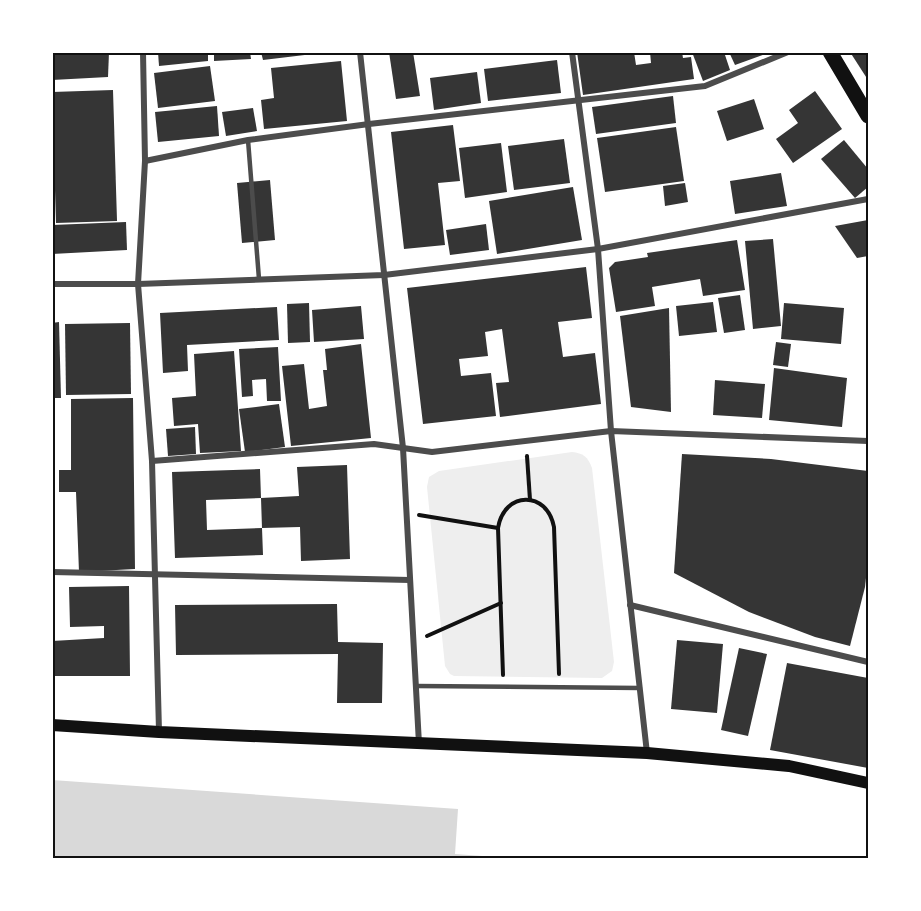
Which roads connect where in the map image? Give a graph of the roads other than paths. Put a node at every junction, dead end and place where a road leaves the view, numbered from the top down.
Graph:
1 (143, 52) edge
2 (360, 52) edge
3 (572, 52) edge
4 (788, 52) edge
5 (830, 52) edge
6 (579, 100) junction
7 (868, 116) edge
8 (369, 124) junction
9 (248, 140) junction
10 (145, 161) junction
11 (868, 199) edge
12 (598, 249) junction
13 (384, 275) junction
14 (260, 279) junction
15 (52, 284) edge
16 (138, 284) junction
17 (610, 432) junction
18 (868, 441) edge
19 (403, 448) junction
20 (152, 461) junction
21 (52, 572) edge
22 (155, 574) junction
23 (410, 580) junction
24 (630, 605) junction
25 (868, 662) edge
26 (416, 686) junction
27 (640, 688) junction
28 (52, 725) edge
29 (159, 732) junction
30 (419, 744) junction
31 (647, 753) junction
32 (868, 783) edge

1 - 10 street
2 - 8 street
3 - 6 street
4 - 6 street
5 - 7 main road
6 - 8 street
6 - 12 street
8 - 9 street
8 - 13 street
9 - 10 street
9 - 14 lane
10 - 16 street
11 - 12 street
12 - 13 street
12 - 17 street
13 - 14 street
13 - 19 street
14 - 16 street
15 - 16 street
16 - 20 street
17 - 18 street
17 - 19 street
17 - 24 street
19 - 20 street
19 - 23 street
20 - 22 street
21 - 22 street
22 - 23 street
22 - 29 street
23 - 26 street
24 - 25 street
24 - 27 street
26 - 27 lane
26 - 30 street
27 - 31 street
28 - 29 main road
29 - 30 main road
30 - 31 main road
31 - 32 main road

